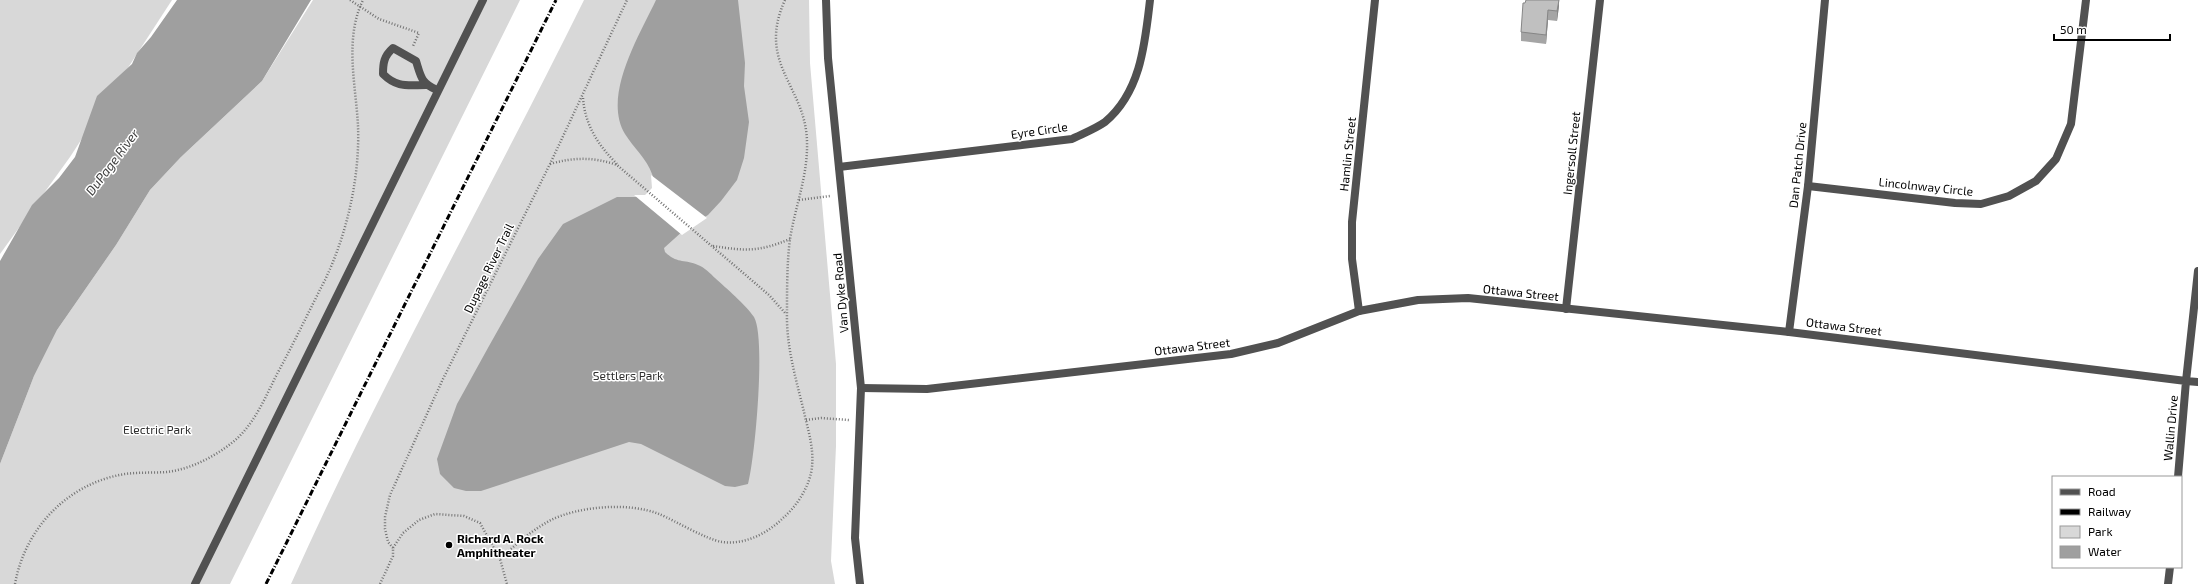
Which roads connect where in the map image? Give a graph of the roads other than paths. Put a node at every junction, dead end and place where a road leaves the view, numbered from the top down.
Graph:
1 (483, 0) edge
2 (826, 0) edge
3 (1150, 0) edge
4 (1375, 0) edge
5 (1600, 0) edge
6 (1825, 0) edge
7 (2086, 0) edge
8 (426, 85) junction
9 (437, 90) junction
10 (839, 167) junction
11 (1808, 186) junction
12 (2198, 270) edge
13 (1566, 309) junction
14 (1359, 311) junction
15 (1789, 332) junction
16 (2186, 381) junction
17 (2198, 382) edge
18 (861, 388) junction
19 (2178, 476) edge
20 (2170, 568) edge
21 (195, 584) edge
22 (860, 584) edge
23 (2168, 584) edge

1 - 9 street
2 - 10 street, Van Dyke Road
3 - 10 street, Eyre Circle
4 - 14 street, Hamlin Street
5 - 13 street, Ingersoll Street
6 - 11 street, Dan Patch Drive
7 - 11 street, Lincolnway Circle
8 - 8 street
8 - 9 street
9 - 21 street
10 - 18 street, Van Dyke Road
11 - 15 street, Dan Patch Drive
12 - 16 street, Wallin Drive
13 - 14 street, Ottawa Street
13 - 15 street, Ottawa Street
14 - 18 street, Ottawa Street
15 - 16 street, Ottawa Street
16 - 17 street, Ottawa Street
16 - 19 street, Wallin Drive
18 - 22 street, Van Dyke Road
20 - 23 street

